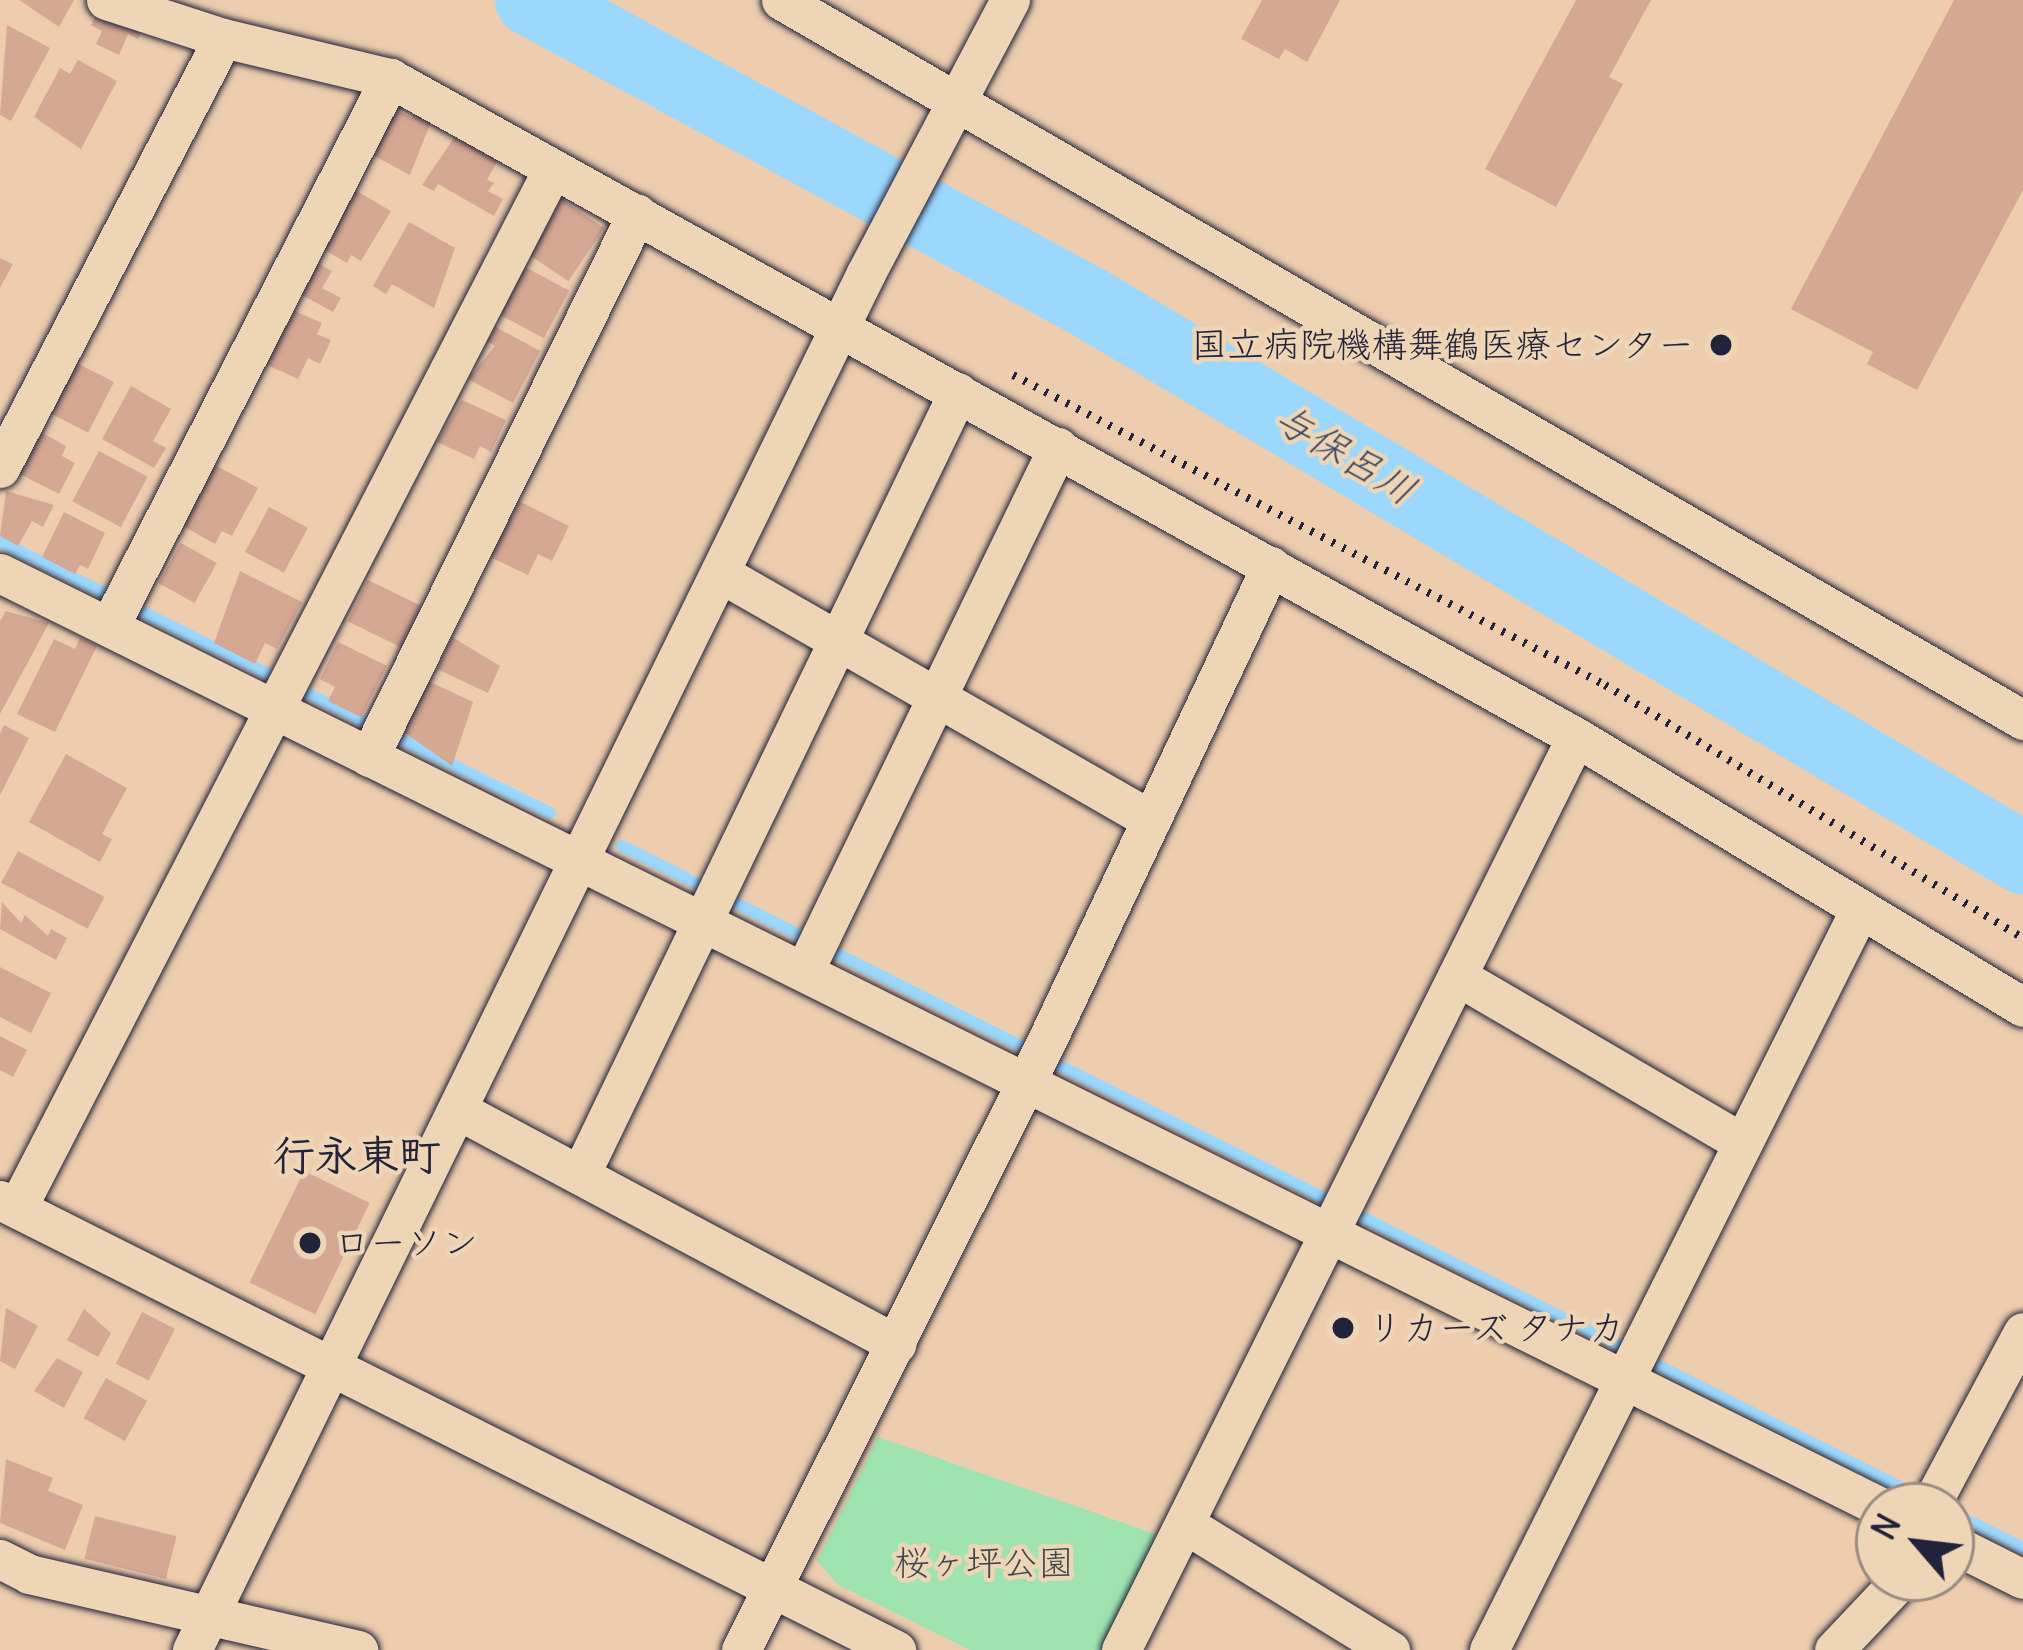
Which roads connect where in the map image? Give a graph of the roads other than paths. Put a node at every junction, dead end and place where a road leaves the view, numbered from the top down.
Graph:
1 (106, 0) edge
2 (781, 0) edge
3 (1010, 0) edge
4 (223, 38) junction
5 (390, 78) junction
6 (946, 119) junction
7 (552, 170) junction
8 (637, 212) junction
9 (840, 326) junction
10 (958, 392) junction
11 (1058, 447) junction
12 (0, 468) edge
13 (1271, 566) junction
14 (0, 573) edge
15 (720, 573) junction
16 (110, 627) junction
17 (837, 641) junction
18 (936, 698) junction
19 (273, 712) junction
20 (2023, 719) edge
21 (1576, 736) junction
22 (369, 758) junction
23 (1151, 820) junction
24 (583, 857) junction
25 (1860, 909) junction
26 (703, 918) junction
27 (805, 969) junction
28 (1457, 976) junction
29 (2023, 1007) edge
30 (1027, 1076) junction
31 (458, 1110) junction
32 (1743, 1143) junction
33 (581, 1174) junction
34 (9, 1204) edge
35 (1332, 1232) junction
36 (2023, 1332) edge
37 (897, 1344) junction
38 (334, 1362) junction
39 (1625, 1379) junction
40 (1943, 1482) edge
41 (1855, 1495) edge
42 (1185, 1524) junction
43 (1975, 1555) edge
44 (0, 1559) edge
45 (2023, 1579) edge
46 (774, 1588) junction
47 (1879, 1602) edge
48 (210, 1613) junction
49 (192, 1650) edge
50 (358, 1650) edge
51 (741, 1650) edge
52 (896, 1650) edge
53 (1121, 1650) edge
54 (1390, 1650) edge
55 (1489, 1650) edge
56 (1834, 1650) edge

1 - 4 street
2 - 6 street
3 - 6 street
4 - 5 street
4 - 12 street
5 - 7 street
5 - 16 street
6 - 9 street
6 - 20 street
7 - 8 street
7 - 19 street
8 - 9 street
8 - 22 street
9 - 10 street
9 - 15 street
10 - 11 street
10 - 17 street
11 - 13 street
11 - 18 street
13 - 21 street
13 - 23 street
14 - 16 street
15 - 17 street
15 - 24 street
16 - 19 street
17 - 18 street
17 - 26 street
18 - 23 street
18 - 27 street
19 - 22 street
19 - 34 street
21 - 25 street
21 - 28 street
22 - 24 street
23 - 30 street
24 - 26 street
24 - 31 street
25 - 29 street
25 - 32 street
26 - 27 street
26 - 33 street
27 - 30 street
28 - 32 street
28 - 35 street
30 - 35 street
30 - 37 street
31 - 33 street
31 - 38 street
32 - 39 street
33 - 37 street
34 - 38 street
35 - 39 street
35 - 42 street
36 - 40 street
37 - 46 street
38 - 46 street
38 - 48 street
39 - 41 street
39 - 55 street
42 - 53 street
42 - 54 street
43 - 45 street
44 - 48 street
46 - 51 street
46 - 52 street
47 - 56 street
48 - 49 street
48 - 50 street

